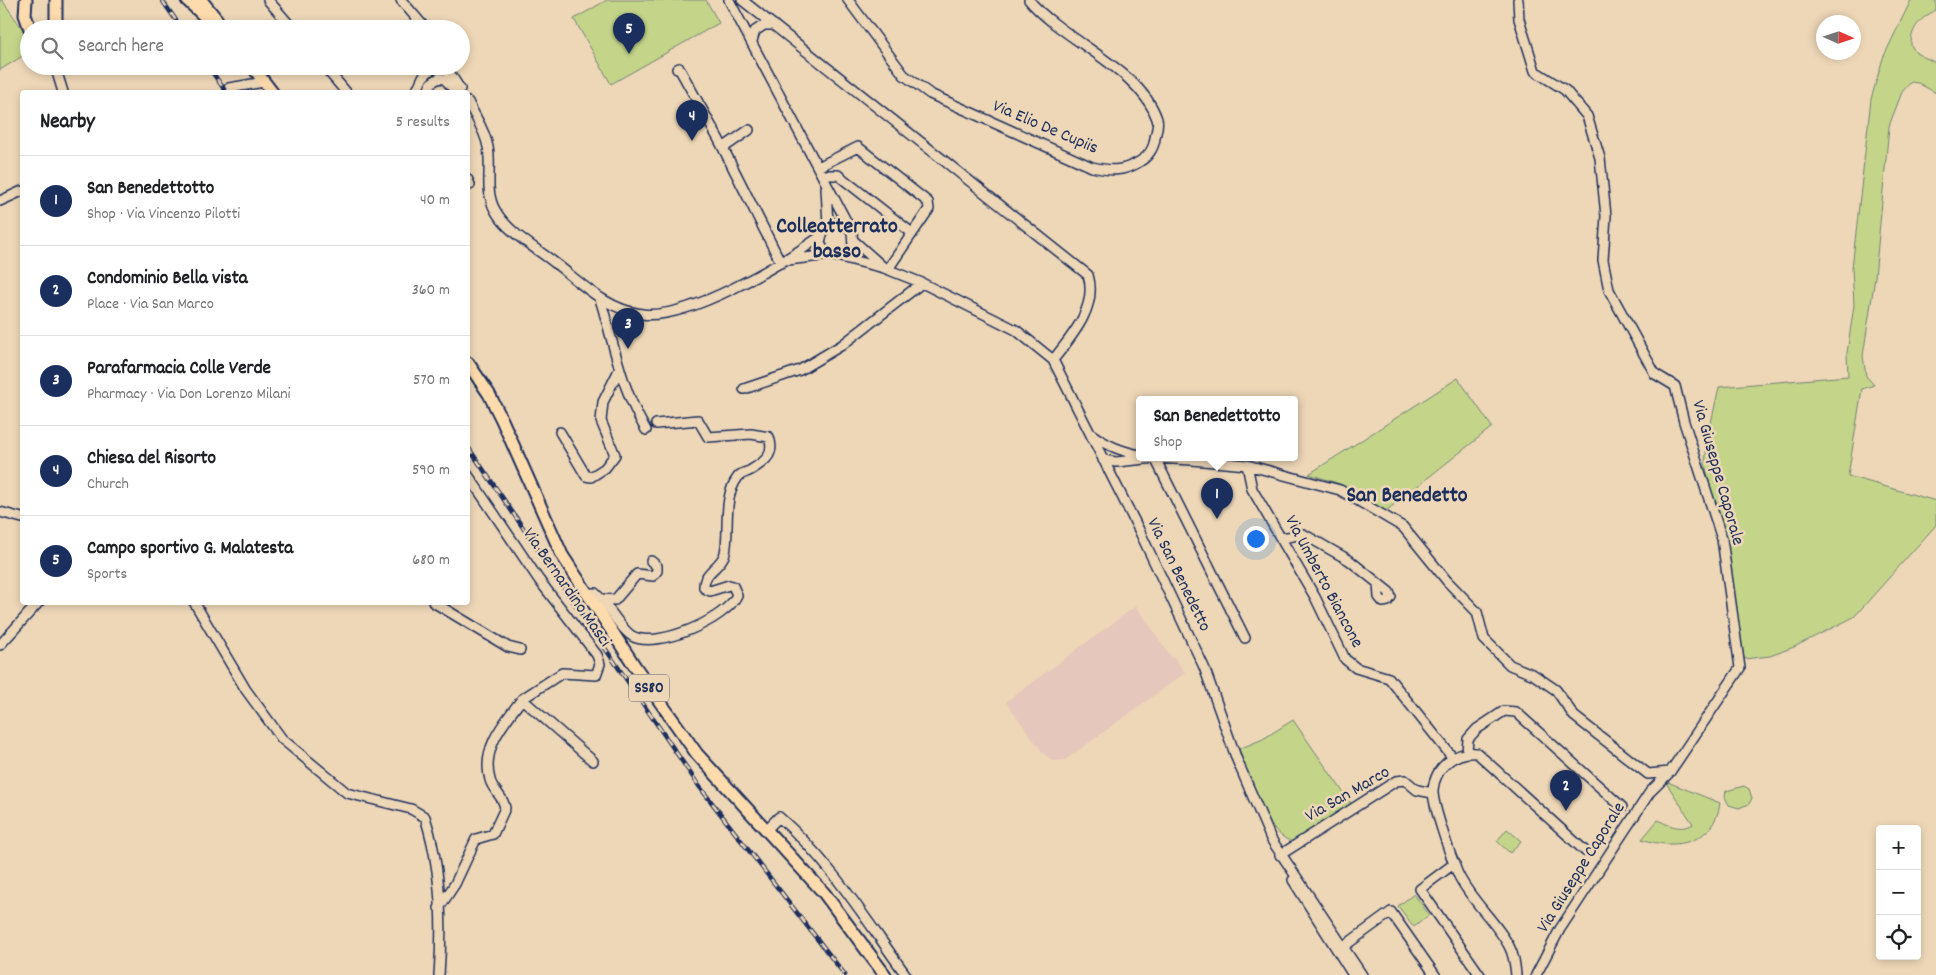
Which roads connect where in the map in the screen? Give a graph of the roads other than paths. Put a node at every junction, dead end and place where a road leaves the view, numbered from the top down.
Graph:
1 (26, 0) edge
2 (56, 0) edge
3 (187, 0) edge
4 (201, 0) edge
5 (211, 0) edge
6 (268, 0) edge
7 (401, 0) edge
8 (729, 0) edge
9 (742, 0) edge
10 (848, 0) edge
11 (1029, 0) edge
12 (1518, 0) edge
13 (27, 20) edge
14 (56, 20) edge
15 (208, 20) edge
16 (217, 20) edge
17 (220, 20) edge
18 (285, 20) edge
19 (418, 20) edge
20 (774, 25) junction
21 (752, 41) junction
22 (677, 69) dead end
23 (58, 75) edge
24 (260, 75) edge
25 (332, 75) edge
26 (425, 75) edge
27 (451, 75) edge
28 (264, 82) junction
29 (229, 88) dead end
30 (62, 90) edge
31 (270, 90) edge
32 (344, 90) edge
33 (417, 90) edge
34 (429, 90) edge
35 (454, 90) edge
36 (461, 90) edge
37 (470, 106) edge
38 (470, 116) edge
39 (749, 130) dead end
40 (484, 132) junction
41 (723, 148) junction
42 (818, 167) junction
43 (824, 177) junction
44 (20, 192) edge
45 (0, 201) edge
46 (828, 225) junction
47 (849, 228) junction
48 (912, 233) junction
49 (820, 236) junction
50 (854, 241) junction
51 (829, 255) junction
52 (840, 257) junction
53 (784, 262) junction
54 (886, 268) junction
55 (922, 283) junction
56 (600, 299) junction
57 (1053, 360) junction
58 (470, 366) edge
59 (619, 370) junction
60 (744, 389) dead end
61 (656, 424) dead end
62 (646, 430) dead end
63 (1088, 431) junction
64 (560, 432) dead end
65 (1121, 452) junction
66 (1136, 454) edge
67 (1103, 460) junction
68 (1136, 460) edge
69 (1156, 461) edge
70 (1194, 461) edge
71 (1123, 462) junction
72 (1247, 465) junction
73 (470, 478) edge
74 (1113, 480) junction
75 (0, 512) edge
76 (20, 517) edge
77 (1282, 538) junction
78 (650, 561) dead end
79 (1378, 584) dead end
80 (586, 593) junction
81 (602, 599) junction
82 (35, 605) edge
83 (196, 605) edge
84 (438, 605) edge
85 (1245, 638) dead end
86 (0, 645) edge
87 (520, 650) dead end
88 (522, 699) junction
89 (1467, 752) junction
90 (1453, 758) junction
91 (593, 761) dead end
92 (1670, 772) junction
93 (1433, 793) junction
94 (1622, 807) dead end
95 (767, 829) junction
96 (1584, 851) dead end
97 (1280, 855) junction
98 (1454, 863) junction
99 (439, 908) junction
100 (1344, 947) junction
101 (438, 975) edge
102 (885, 975) edge
103 (906, 975) edge
104 (1352, 975) edge
105 (1362, 975) edge
106 (1435, 975) edge
107 (1480, 975) edge
108 (1516, 975) edge
109 (1536, 975) edge

1 - 13 main road
2 - 14 main road
3 - 15 main road
4 - 16 main road
5 - 17 main road
6 - 18 street
7 - 19 street
8 - 21 street
9 - 20 street
10 - 11 street, Via Elio De Cupiis
12 - 92 street, Via Giuseppe Caporale
20 - 21 street
20 - 57 street
21 - 42 street
22 - 41 street
23 - 30 street
24 - 28 main road
25 - 32 street
26 - 33 street
27 - 36 street
28 - 29 street
28 - 31 main road
34 - 35 street
37 - 40 street
38 - 40 street
39 - 41 street
40 - 56 street
41 - 53 street
42 - 43 street
42 - 48 street
43 - 46 street
43 - 47 street
43 - 48 street
44 - 45 street
46 - 47 street
46 - 49 street
47 - 50 street
48 - 54 street
49 - 51 street
49 - 53 street
50 - 52 street
50 - 54 street
51 - 52 street
51 - 53 street
52 - 54 street
53 - 56 street
54 - 55 street, Via San Benedetto
55 - 57 street, Via San Benedetto
55 - 60 street
56 - 59 street
57 - 63 street, Via San Benedetto
58 - 80 main road, SS80
59 - 62 street
59 - 64 street
61 - 81 street
63 - 65 street
63 - 67 street, Via San Benedetto
65 - 66 street
65 - 67 street
67 - 71 street
67 - 74 street, Via San Benedetto
68 - 71 street
69 - 85 street
70 - 72 street
71 - 74 street
72 - 77 street, Via Umberto Biancone
72 - 92 street
73 - 88 street, Via Bernardino Masci
74 - 97 street, Via San Benedetto
75 - 76 street
77 - 79 street
77 - 90 street, Via Umberto Biancone
78 - 81 street
80 - 81 street
80 - 95 main road, SS80
82 - 86 street
83 - 99 street
84 - 87 street
88 - 91 street
88 - 99 street
89 - 90 street
89 - 94 street
89 - 96 street
90 - 93 street
92 - 109 street, Via Giuseppe Caporale
93 - 97 street, Via San Marco
93 - 98 street
95 - 102 main road, SS80
95 - 103 street
97 - 100 street, Via San Benedetto
97 - 104 street
98 - 107 street
98 - 108 street
99 - 101 street
100 - 105 street, Via San Benedetto
100 - 106 street

